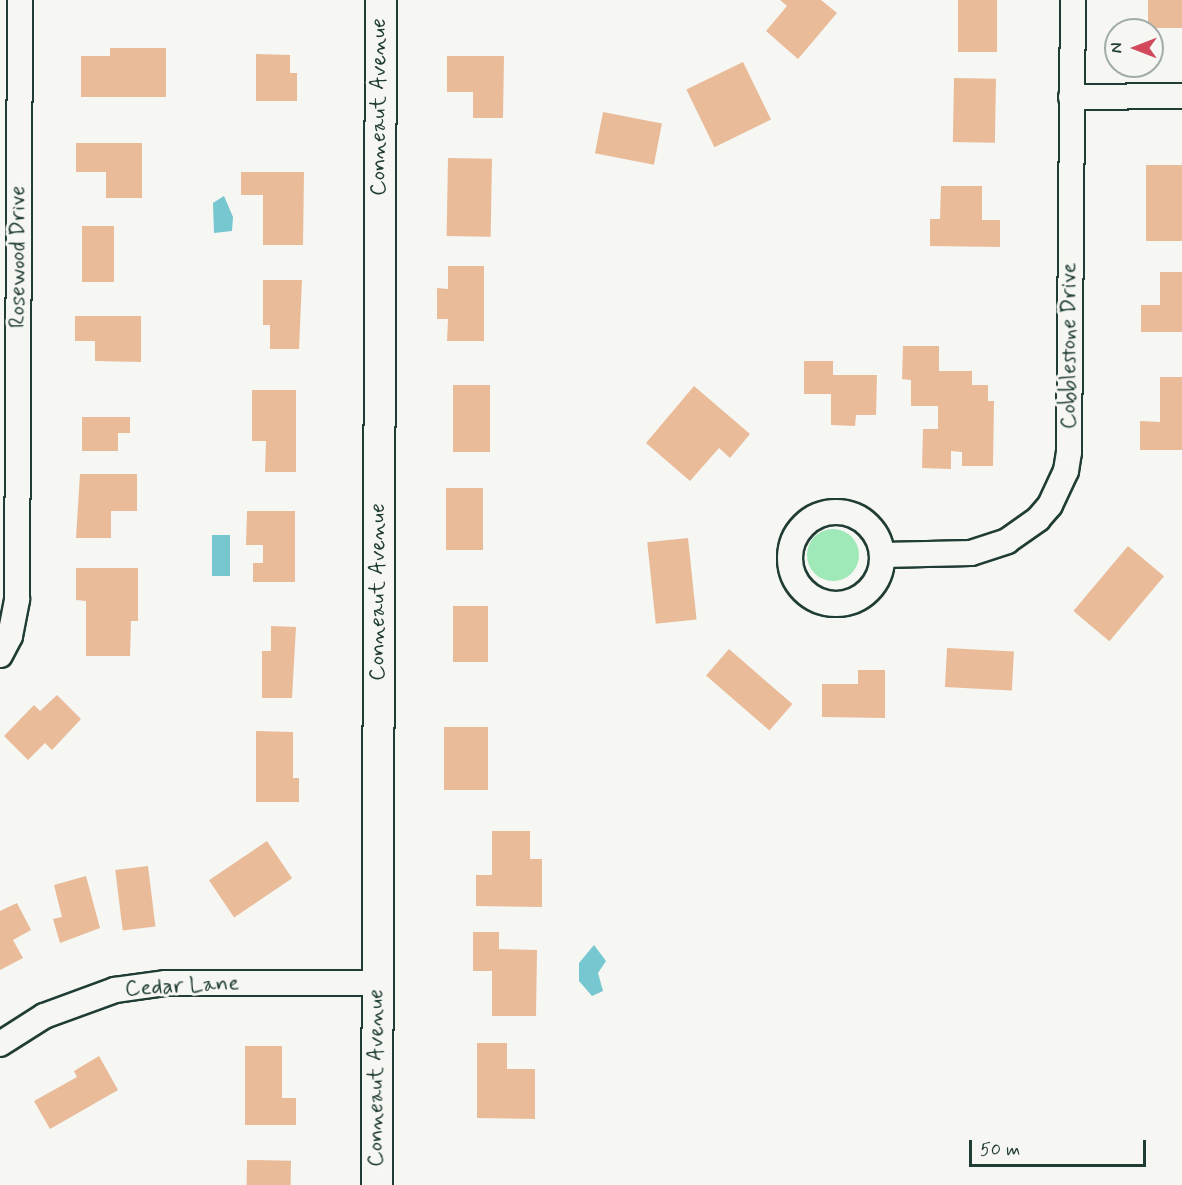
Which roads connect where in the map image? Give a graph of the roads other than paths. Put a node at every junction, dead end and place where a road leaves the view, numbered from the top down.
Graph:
1 (20, 0) edge
2 (381, 0) edge
3 (1073, 0) edge
4 (1182, 96) edge
5 (1071, 97) junction
6 (9, 357) edge
7 (883, 555) dead end
8 (0, 655) edge
9 (377, 984) junction
10 (0, 1044) edge
11 (376, 1185) edge

1 - 6 street, Rosewood Drive
2 - 9 street, Conneaut Avenue
3 - 5 street, Cobblestone Drive
4 - 5 street
5 - 7 street, Cobblestone Drive
6 - 8 street, Rosewood Drive
9 - 10 street, Cedar Lane
9 - 11 street, Conneaut Avenue

